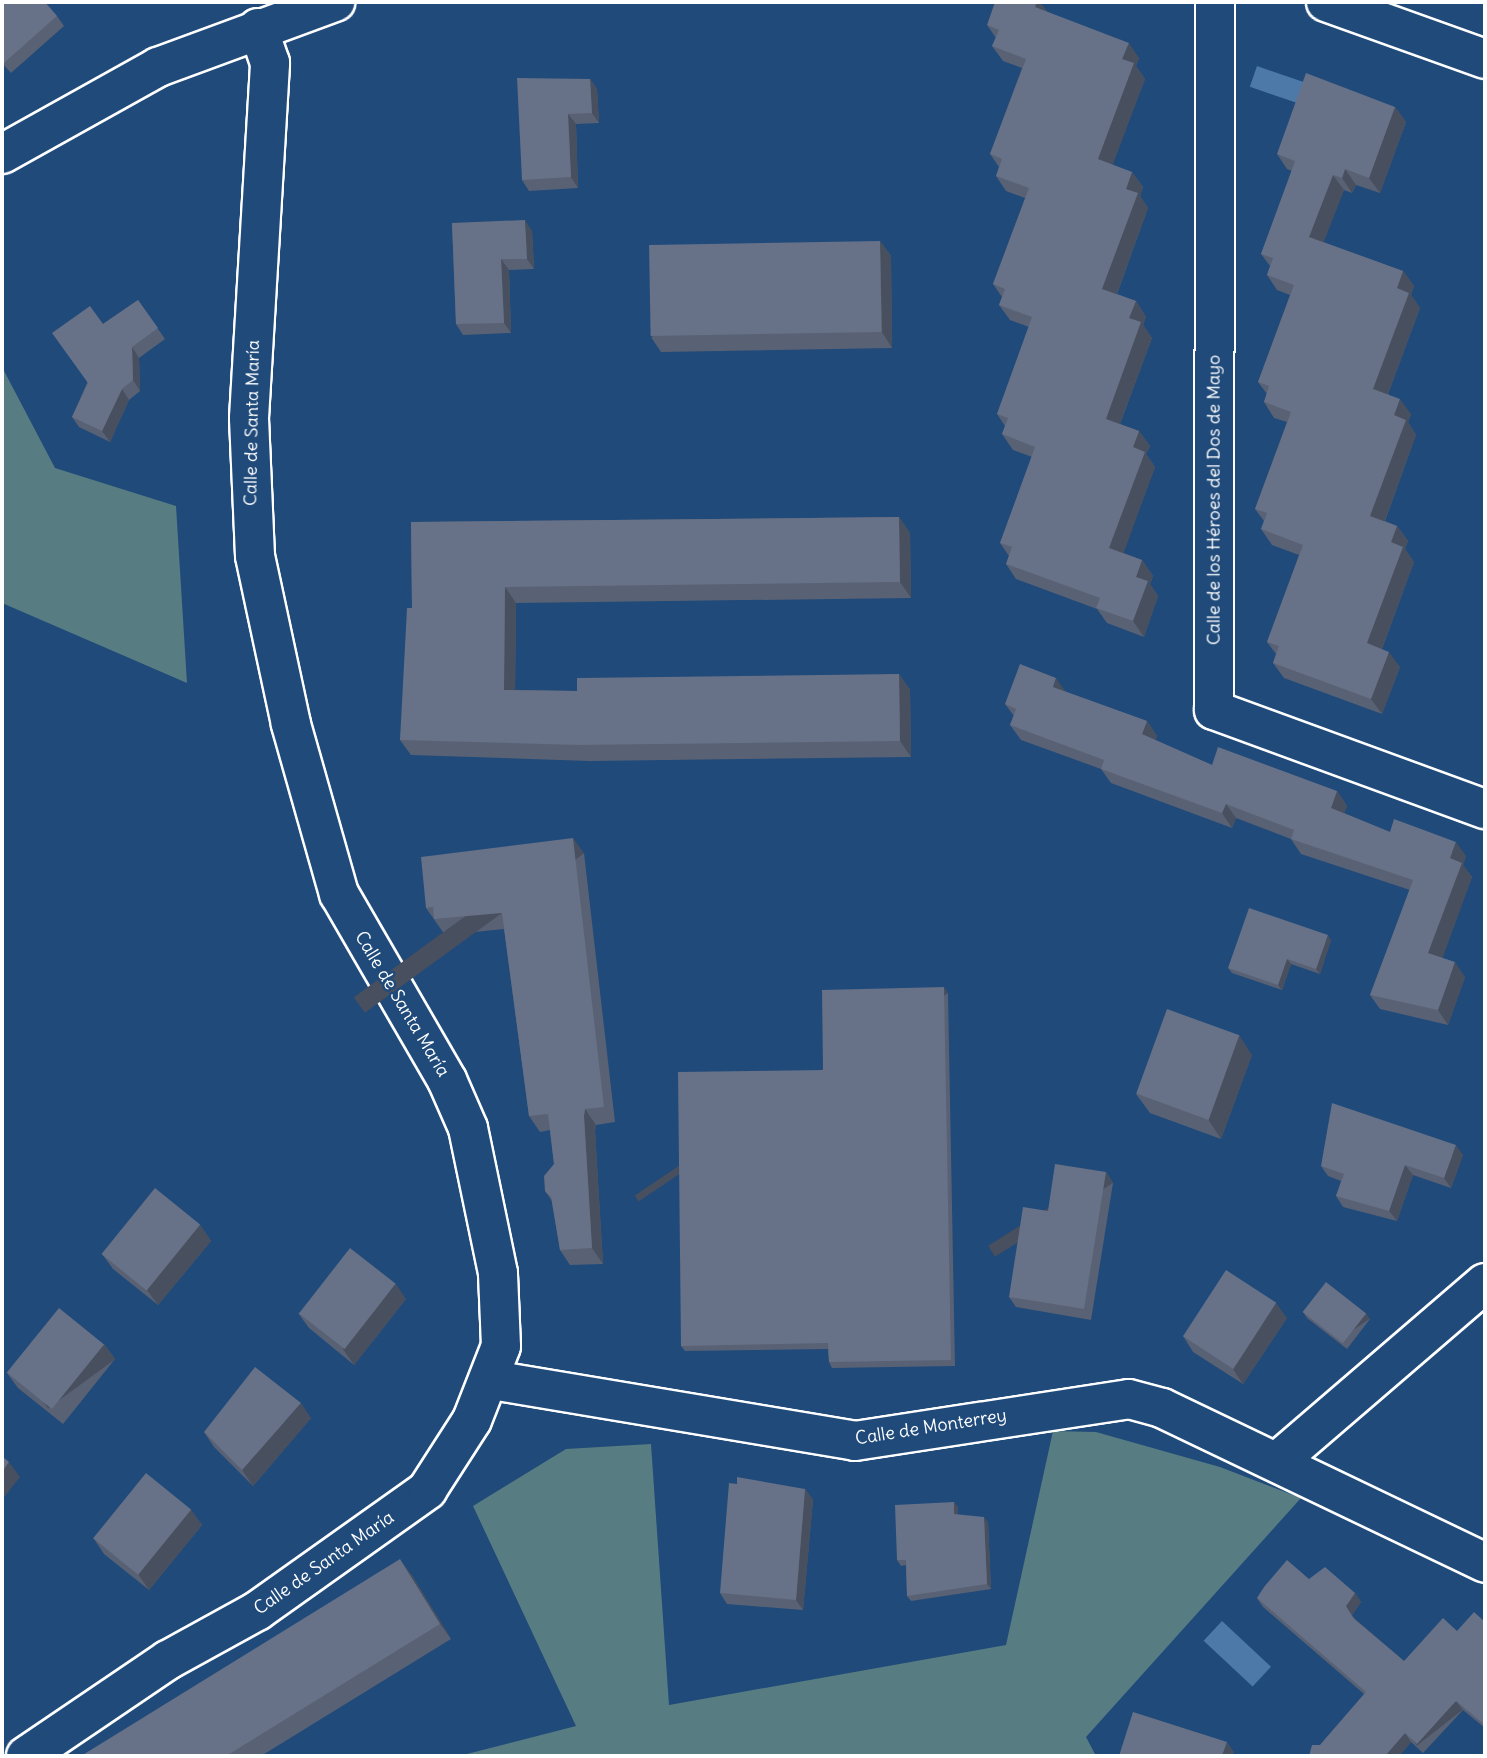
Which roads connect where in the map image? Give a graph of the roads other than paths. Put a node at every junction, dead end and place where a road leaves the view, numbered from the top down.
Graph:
1 (335, 2) edge
2 (1215, 2) edge
3 (1326, 2) edge
4 (258, 28) junction
5 (1485, 59) edge
6 (2, 155) edge
7 (1485, 809) edge
8 (1485, 1283) edge
9 (492, 1380) junction
10 (1278, 1461) junction
11 (1485, 1563) edge
12 (26, 1756) edge

1 - 4 street
2 - 7 street, Calle de los Héroes del Dos de Mayo
3 - 5 street
4 - 6 street
4 - 9 street, Calle de Santa María
8 - 10 street
9 - 10 street, Calle de Monterrey
9 - 12 street, Calle de Santa María
10 - 11 street, Calle de Monterrey

